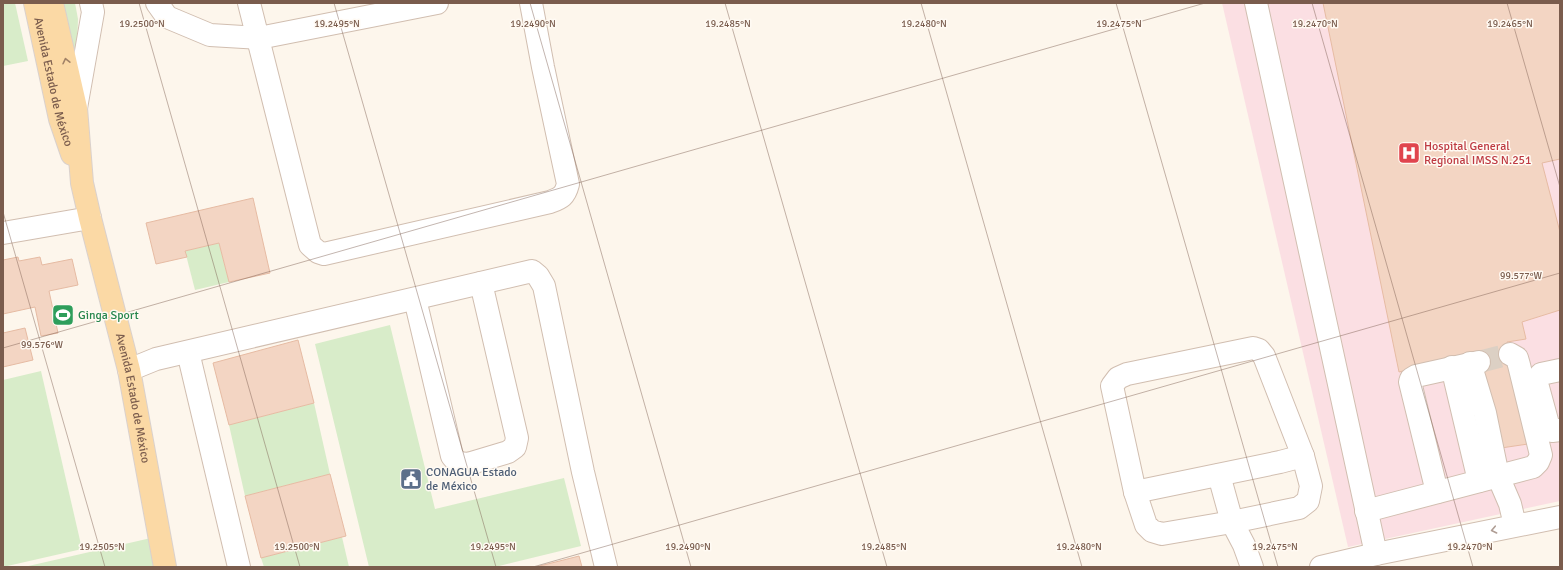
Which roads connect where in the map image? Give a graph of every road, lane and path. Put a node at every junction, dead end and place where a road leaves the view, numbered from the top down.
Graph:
1 (35, 3) edge
2 (52, 3) edge
3 (91, 3) edge
4 (157, 3) edge
5 (250, 3) edge
6 (437, 3) edge
7 (531, 3) edge
8 (1256, 3) edge
9 (259, 38) junction
10 (76, 108) junction
11 (82, 183) junction
12 (90, 218) junction
13 (3, 233) edge
14 (481, 283) junction
15 (415, 299) junction
16 (188, 352) junction
17 (1510, 354) dead end
18 (129, 370) junction
19 (1560, 370) edge
20 (1560, 430) edge
21 (1303, 456) junction
22 (1219, 475) junction
23 (1488, 478) junction
24 (1135, 492) junction
25 (1437, 492) junction
26 (1366, 511) junction
27 (1560, 517) edge
28 (1232, 522) junction
29 (1515, 525) junction
30 (1376, 554) junction
31 (166, 567) edge
32 (239, 567) edge
33 (606, 567) edge
34 (1252, 567) edge
35 (1321, 567) edge

1 - 11 main road, Avenida Estado de México
10 -> 2 main road, Avenida Estado de México
3 - 10 street
4 - 9 street
5 - 9 street
6 - 9 street
7 - 9 street
8 - 26 street
10 - 11 main road, Avenida Estado de México
11 - 12 main road, Avenida Estado de México
12 - 13 street
12 - 18 main road, Avenida Estado de México
14 - 15 street
14 - 15 street
14 - 33 street
15 - 16 street
16 - 18 street
16 - 32 street
17 - 23 street
18 - 31 main road, Avenida Estado de México
19 - 20 street
21 - 22 street
21 - 24 street
21 - 28 street
22 - 24 street
22 - 28 street
23 - 25 street
23 - 25 street
23 - 29 street
24 - 28 street
25 - 26 street
26 - 30 street
27 - 29 street
28 - 34 street
29 -> 30 street
30 - 35 street

